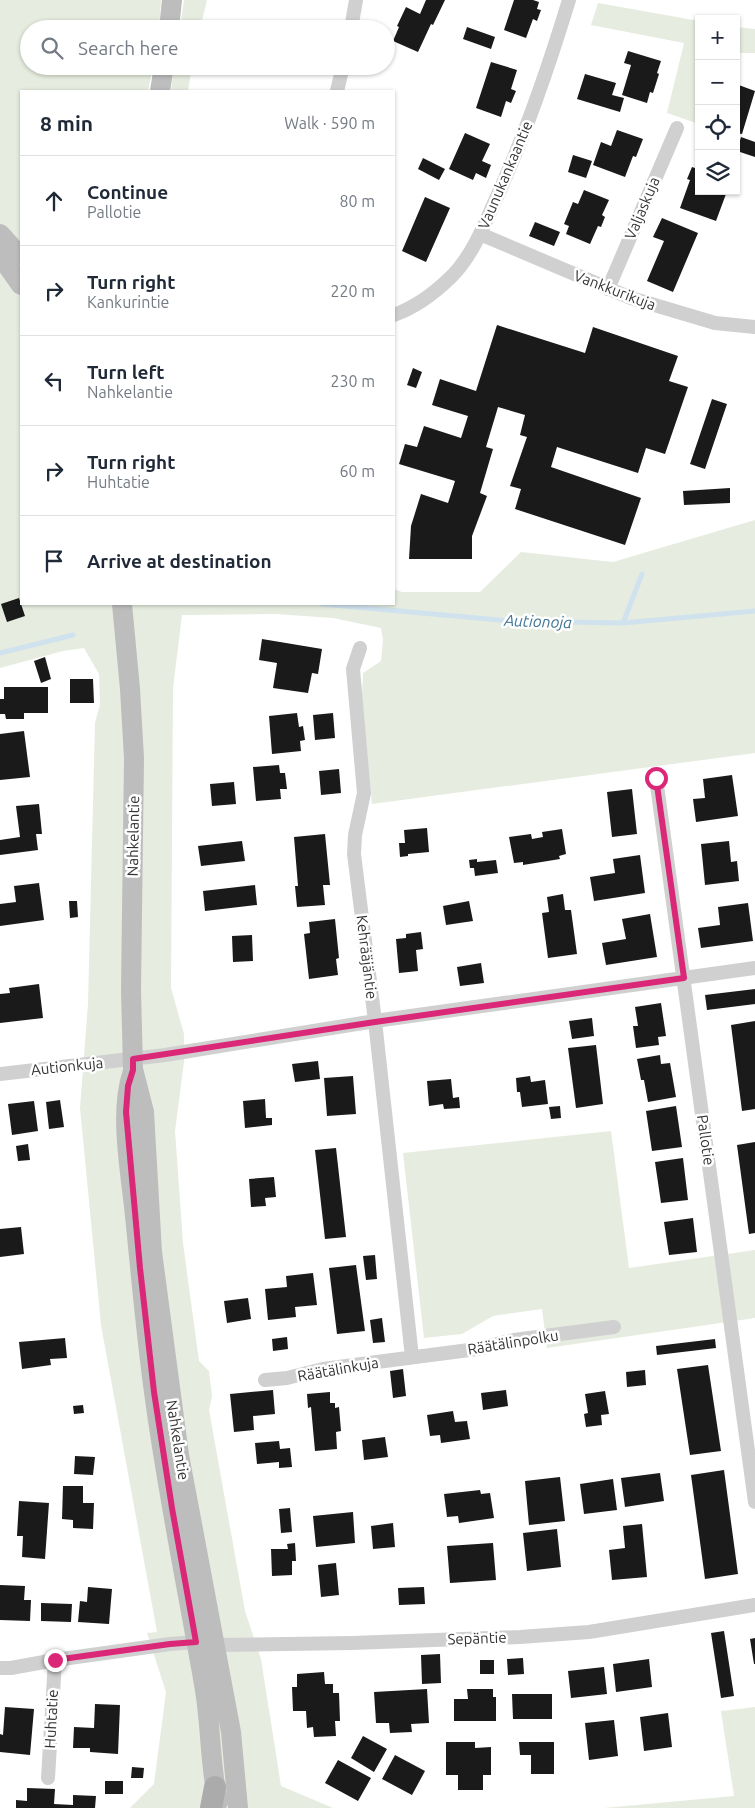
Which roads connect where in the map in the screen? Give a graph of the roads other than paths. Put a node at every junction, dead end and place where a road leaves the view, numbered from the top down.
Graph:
1 (172, 0) edge
2 (356, 0) edge
3 (569, 0) edge
4 (170, 20) edge
5 (353, 20) edge
6 (163, 75) edge
7 (341, 75) edge
8 (160, 90) edge
9 (338, 90) edge
10 (677, 128) dead end
11 (0, 234) edge
12 (480, 234) junction
13 (20, 254) edge
14 (0, 255) edge
15 (20, 284) edge
16 (608, 289) junction
17 (395, 316) edge
18 (755, 327) edge
19 (122, 605) edge
20 (360, 648) dead end
21 (656, 778) dead end
22 (755, 968) edge
23 (684, 978) junction
24 (375, 1022) junction
25 (133, 1064) junction
26 (0, 1074) edge
27 (614, 1327) dead end
28 (412, 1357) junction
29 (265, 1380) dead end
30 (755, 1502) edge
31 (755, 1605) edge
32 (206, 1644) junction
33 (55, 1660) junction
34 (0, 1668) edge
35 (48, 1778) dead end
36 (215, 1801) edge
37 (238, 1808) edge

1 - 4 main road
2 - 5 street
3 - 12 street, Vaunukankaantie
6 - 8 main road
7 - 9 street
10 - 16 street, Valjaskuja
11 - 13 main road
12 - 16 street, Vankkurikuja
12 - 17 street, Vaunukankaantie
14 - 15 main road
16 - 18 street, Vankkurikuja
19 - 25 main road, Nahkelantie
20 - 24 street, Kehrääjäntie
21 - 23 street, Pallotie
22 - 23 street, Autionkuja
23 - 24 street, Autionkuja
23 - 30 street, Pallotie
24 - 25 street, Autionkuja
24 - 28 street, Kehrääjäntie
25 - 26 street, Autionkuja
25 - 32 main road, Nahkelantie
27 - 28 street, Räätälinpolku
28 - 29 street, Räätälinkuja
31 - 32 street, Sepäntie
32 - 33 street
32 - 36 main road, Nahkelantie
32 - 37 main road, Nahkelantie
33 - 34 street
33 - 35 street, Huhtatie

